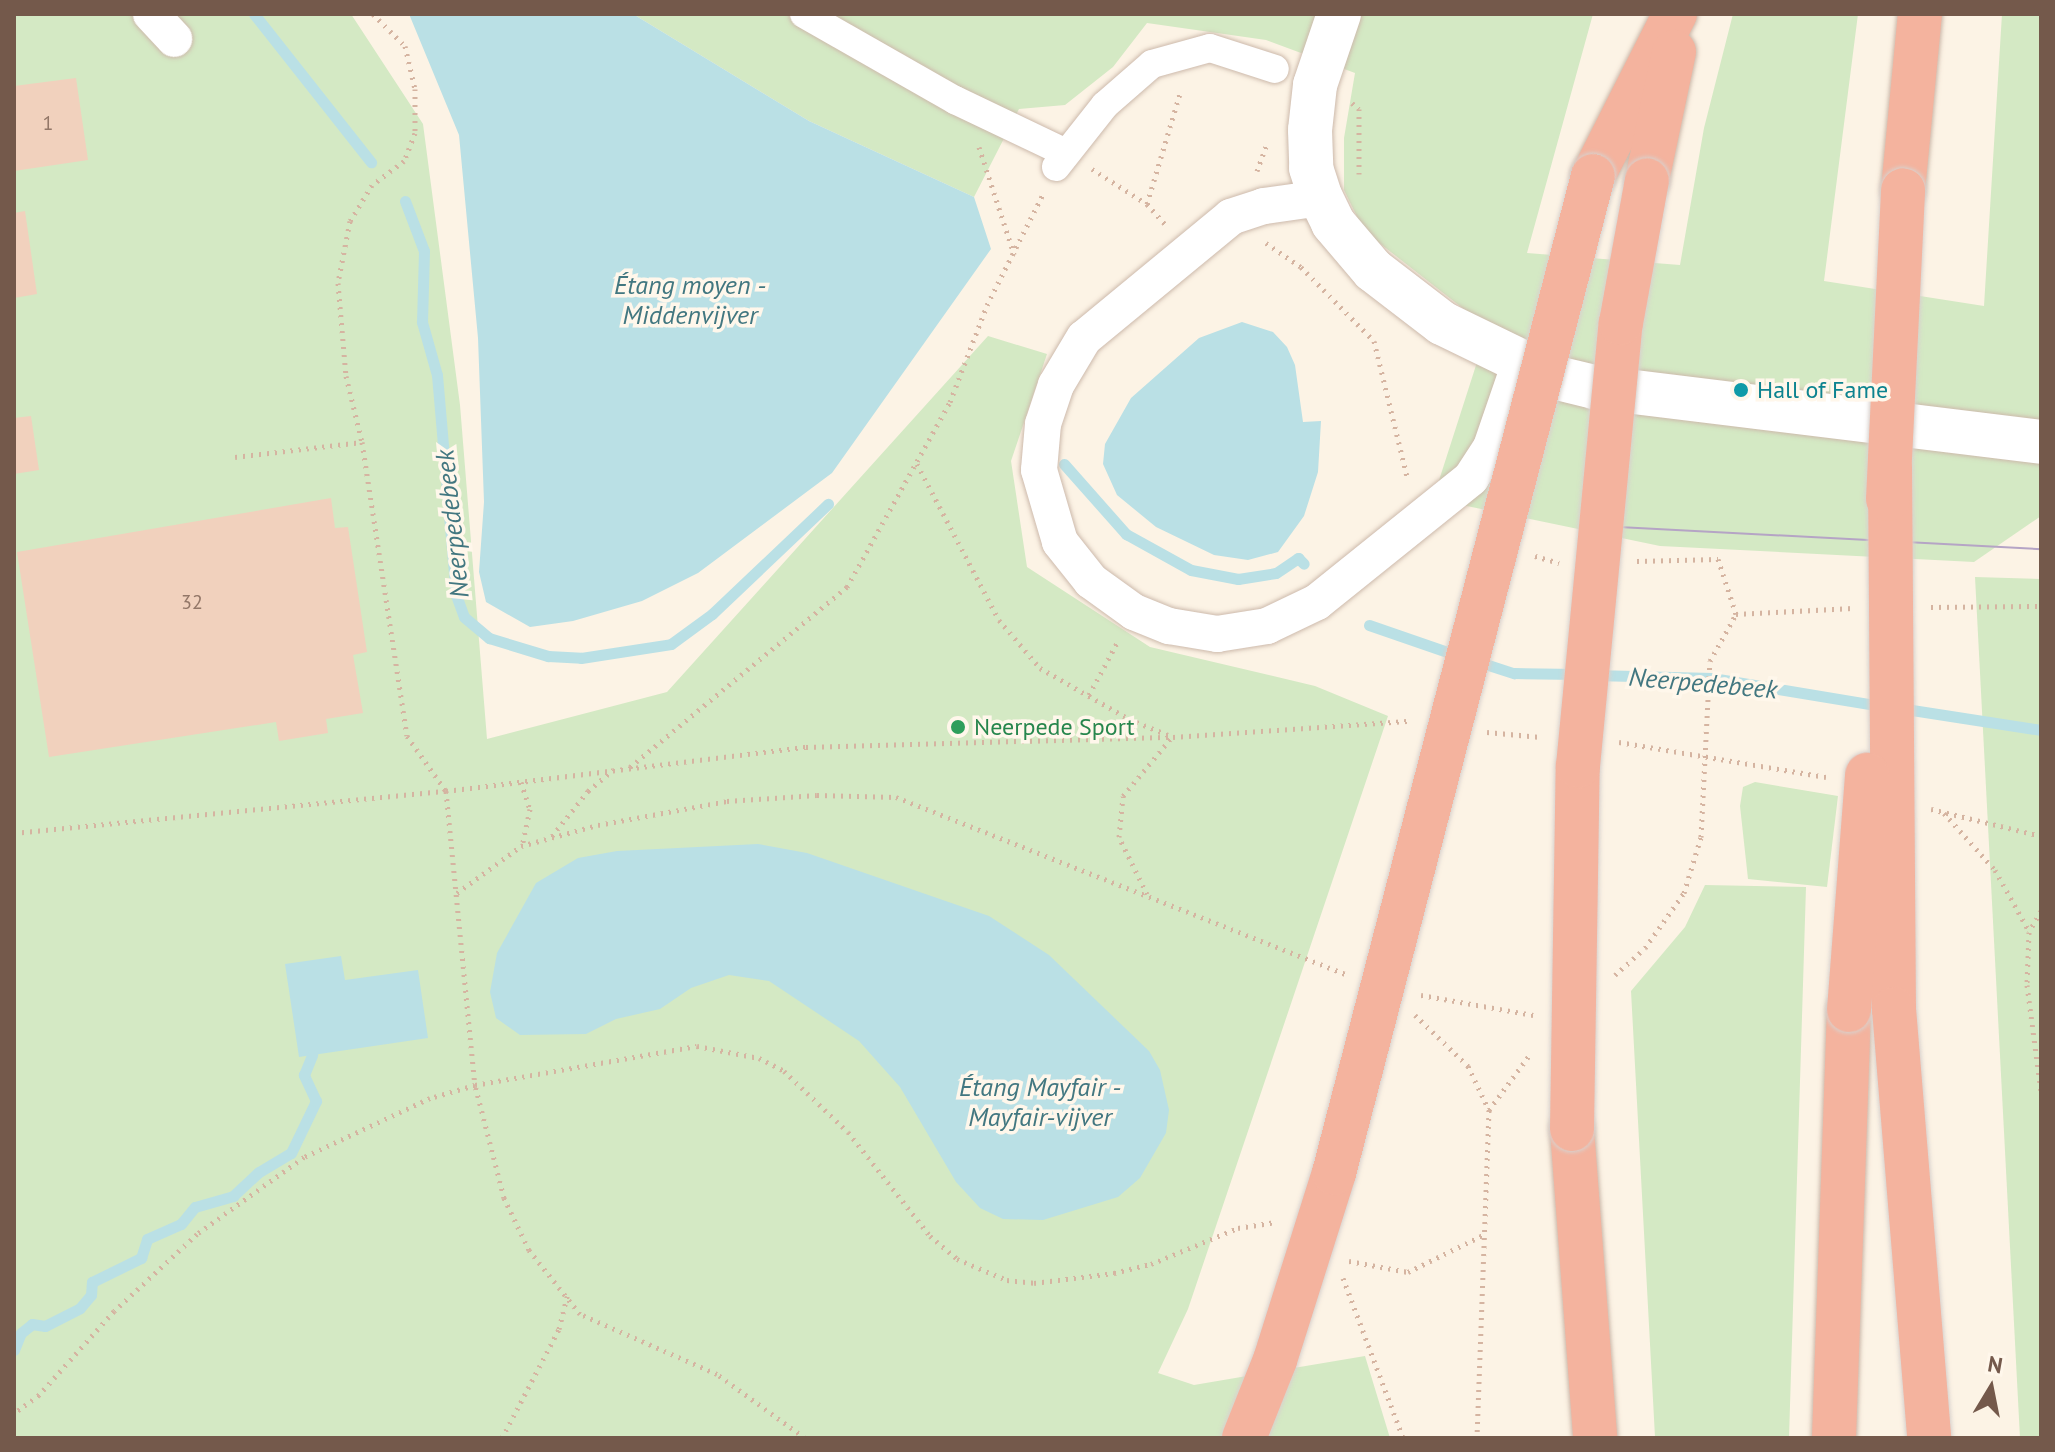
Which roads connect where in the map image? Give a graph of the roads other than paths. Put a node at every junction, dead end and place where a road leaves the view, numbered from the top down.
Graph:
1 (804, 14) edge
2 (1339, 14) edge
3 (1675, 14) edge
4 (1681, 14) edge
5 (1920, 14) edge
6 (1275, 69) dead end
7 (1321, 198) junction
8 (1520, 363) junction
9 (2041, 442) edge
10 (1890, 468) junction
11 (1244, 1438) edge
12 (1595, 1438) edge
13 (1834, 1438) edge
14 (1929, 1438) edge

1 - 6 street
2 - 7 street
3 - 11 highway, bridge
4 - 12 highway, bridge
5 - 10 highway, bridge
7 - 8 street
7 - 8 street
8 - 9 street
10 - 13 highway, bridge
10 - 14 highway, bridge

